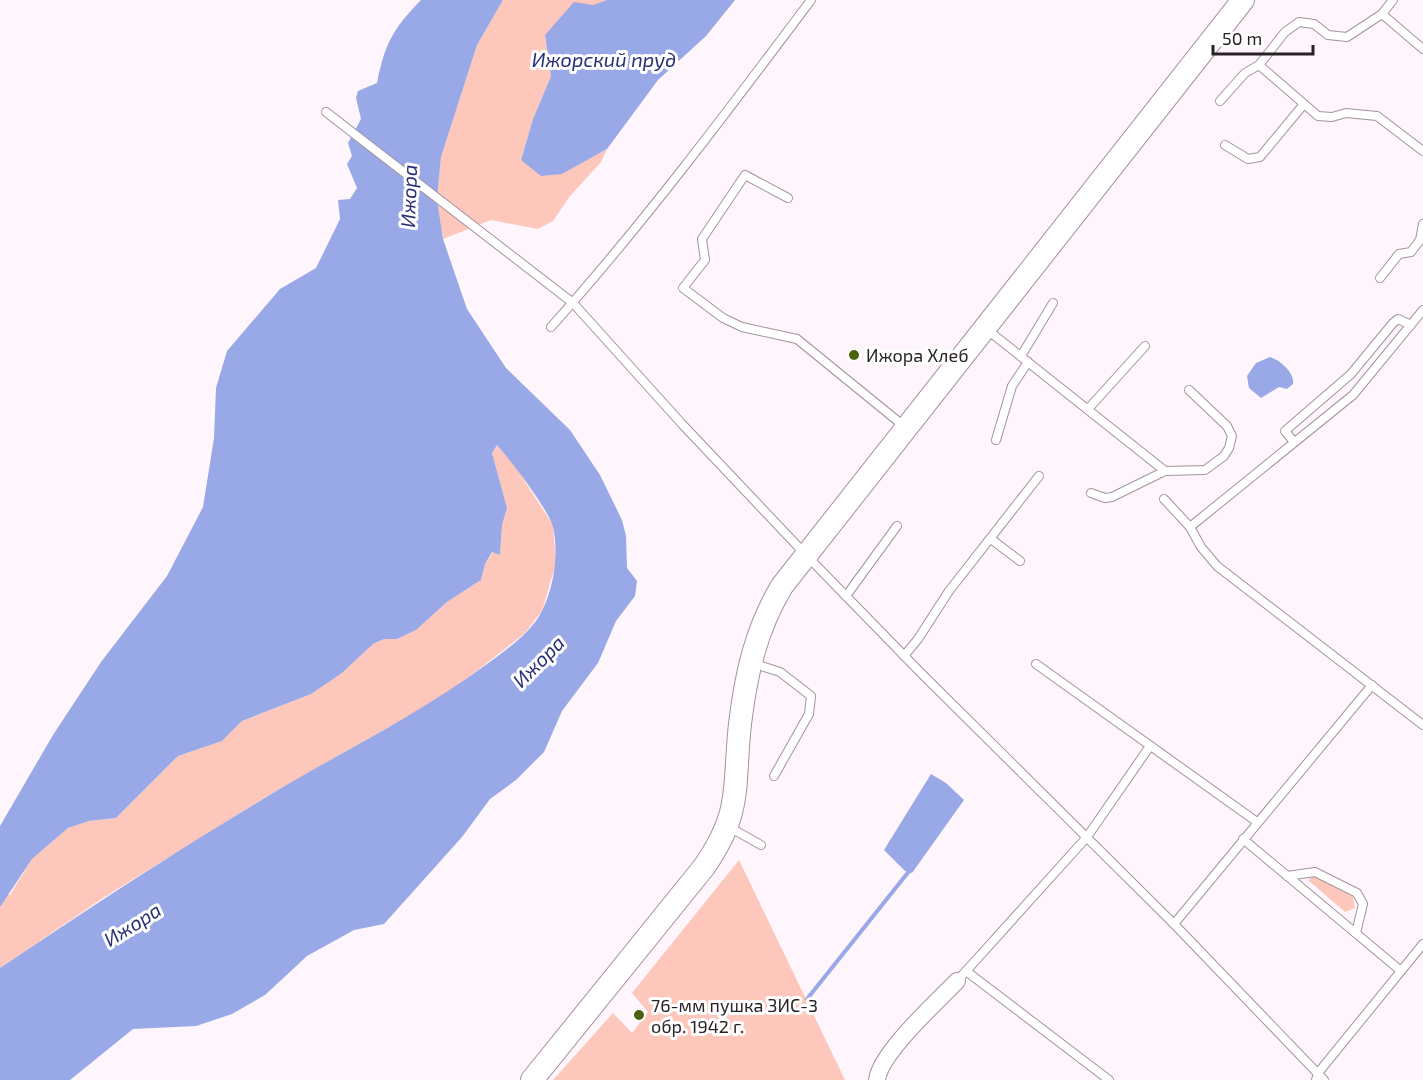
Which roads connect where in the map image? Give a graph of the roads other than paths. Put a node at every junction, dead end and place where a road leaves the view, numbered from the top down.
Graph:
1 (811, 0) edge
2 (1243, 0) edge
3 (1393, 0) edge
4 (1382, 14) junction
5 (1423, 49) edge
6 (1259, 65) junction
7 (1220, 101) dead end
8 (1304, 104) junction
9 (326, 112) dead end
10 (1225, 145) dead end
11 (1423, 151) edge
12 (788, 198) dead end
13 (1423, 224) edge
14 (1380, 278) dead end
15 (573, 303) junction
16 (1053, 303) dead end
17 (1423, 310) edge
18 (1411, 325) junction
19 (551, 327) dead end
20 (985, 328) junction
21 (1145, 346) dead end
22 (1025, 359) junction
23 (1189, 390) dead end
24 (1089, 408) junction
25 (906, 428) junction
26 (996, 440) dead end
27 (1294, 442) junction
28 (1165, 471) junction
29 (1039, 476) dead end
30 (1091, 493) dead end
31 (1164, 499) dead end
32 (897, 526) dead end
33 (1191, 527) junction
34 (991, 538) junction
35 (806, 555) junction
36 (1020, 561) dead end
37 (846, 596) junction
38 (904, 656) junction
39 (750, 663) junction
40 (1036, 664) dead end
41 (1371, 685) junction
42 (1423, 724) edge
43 (1150, 746) junction
44 (774, 776) dead end
45 (1257, 822) junction
46 (728, 827) junction
47 (1087, 837) junction
48 (1243, 839) junction
49 (760, 845) dead end
50 (1287, 876) junction
51 (1174, 924) junction
52 (1356, 933) junction
53 (1423, 944) edge
54 (1401, 971) junction
55 (962, 976) junction
56 (1320, 1078) edge
57 (532, 1080) edge
58 (877, 1080) edge
59 (1109, 1080) edge

1 - 15 lane
2 - 20 main road
3 - 4 lane
4 - 5 lane
4 - 6 lane
6 - 7 lane
6 - 8 lane
8 - 10 lane
8 - 11 lane
9 - 15 lane
12 - 25 lane
13 - 14 lane
15 - 19 lane
15 - 35 lane
16 - 22 lane
17 - 18 lane
18 - 27 lane
18 - 27 lane
20 - 22 lane
20 - 25 main road
21 - 24 lane
22 - 24 lane
22 - 26 lane
23 - 28 lane
24 - 28 lane
25 - 35 main road
27 - 33 lane
28 - 30 lane
29 - 34 lane
31 - 33 lane
32 - 37 lane
33 - 41 lane
34 - 36 lane
34 - 38 lane
35 - 37 lane
35 - 39 main road
37 - 38 lane
38 - 47 lane
39 - 44 lane
39 - 46 main road
40 - 43 lane
41 - 42 lane
41 - 45 lane
43 - 45 lane
43 - 47 lane
45 - 48 lane
46 - 49 lane
46 - 57 main road
47 - 51 lane
47 - 55 lane
48 - 50 lane
48 - 51 lane
50 - 52 lane
50 - 52 lane
51 - 56 lane
52 - 54 lane
53 - 54 lane
54 - 56 lane
55 - 58 street
55 - 59 lane

